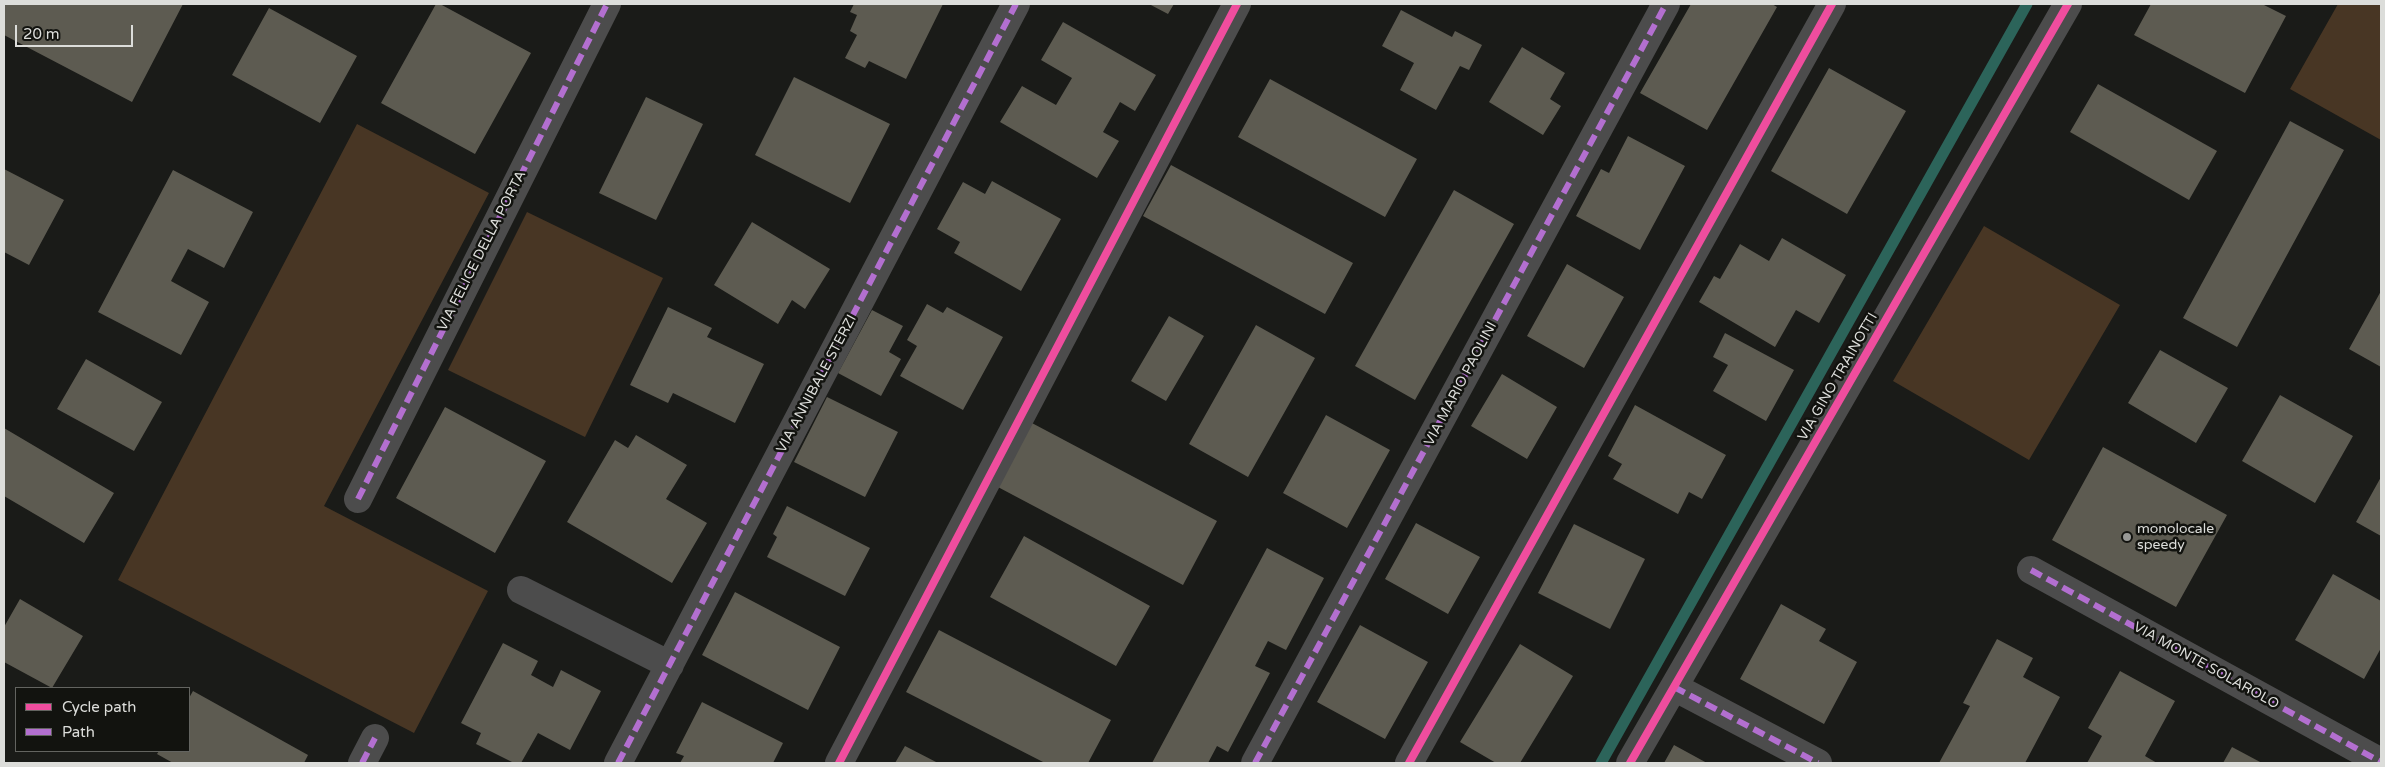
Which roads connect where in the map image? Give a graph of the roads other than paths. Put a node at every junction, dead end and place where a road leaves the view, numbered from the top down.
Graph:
1 (607, 4) edge
2 (1016, 4) edge
3 (1237, 4) edge
4 (1666, 4) edge
5 (1832, 4) edge
6 (2068, 4) edge
7 (358, 499) dead end
8 (2031, 570) dead end
9 (521, 590) dead end
10 (670, 665) junction
11 (1674, 687) junction
12 (375, 738) dead end
13 (2381, 762) edge
14 (362, 763) edge
15 (618, 763) edge
16 (839, 763) edge
17 (1255, 763) edge
18 (1409, 763) edge
19 (1630, 763) edge
20 (1818, 763) edge

1 - 7 street, VIA FELICE DELLA PORTA
2 - 10 street, VIA ANNIBALE STERZI
3 - 16 street
4 - 17 street, VIA MARIO PAOLINI
5 - 18 street
6 - 11 street, VIA GINO TRAINOTTI
8 - 13 street, VIA MONTE SOLAROLO
9 - 10 street
10 - 15 street, VIA ANNIBALE STERZI
11 - 19 street, VIA GINO TRAINOTTI
11 - 20 street
12 - 14 street

